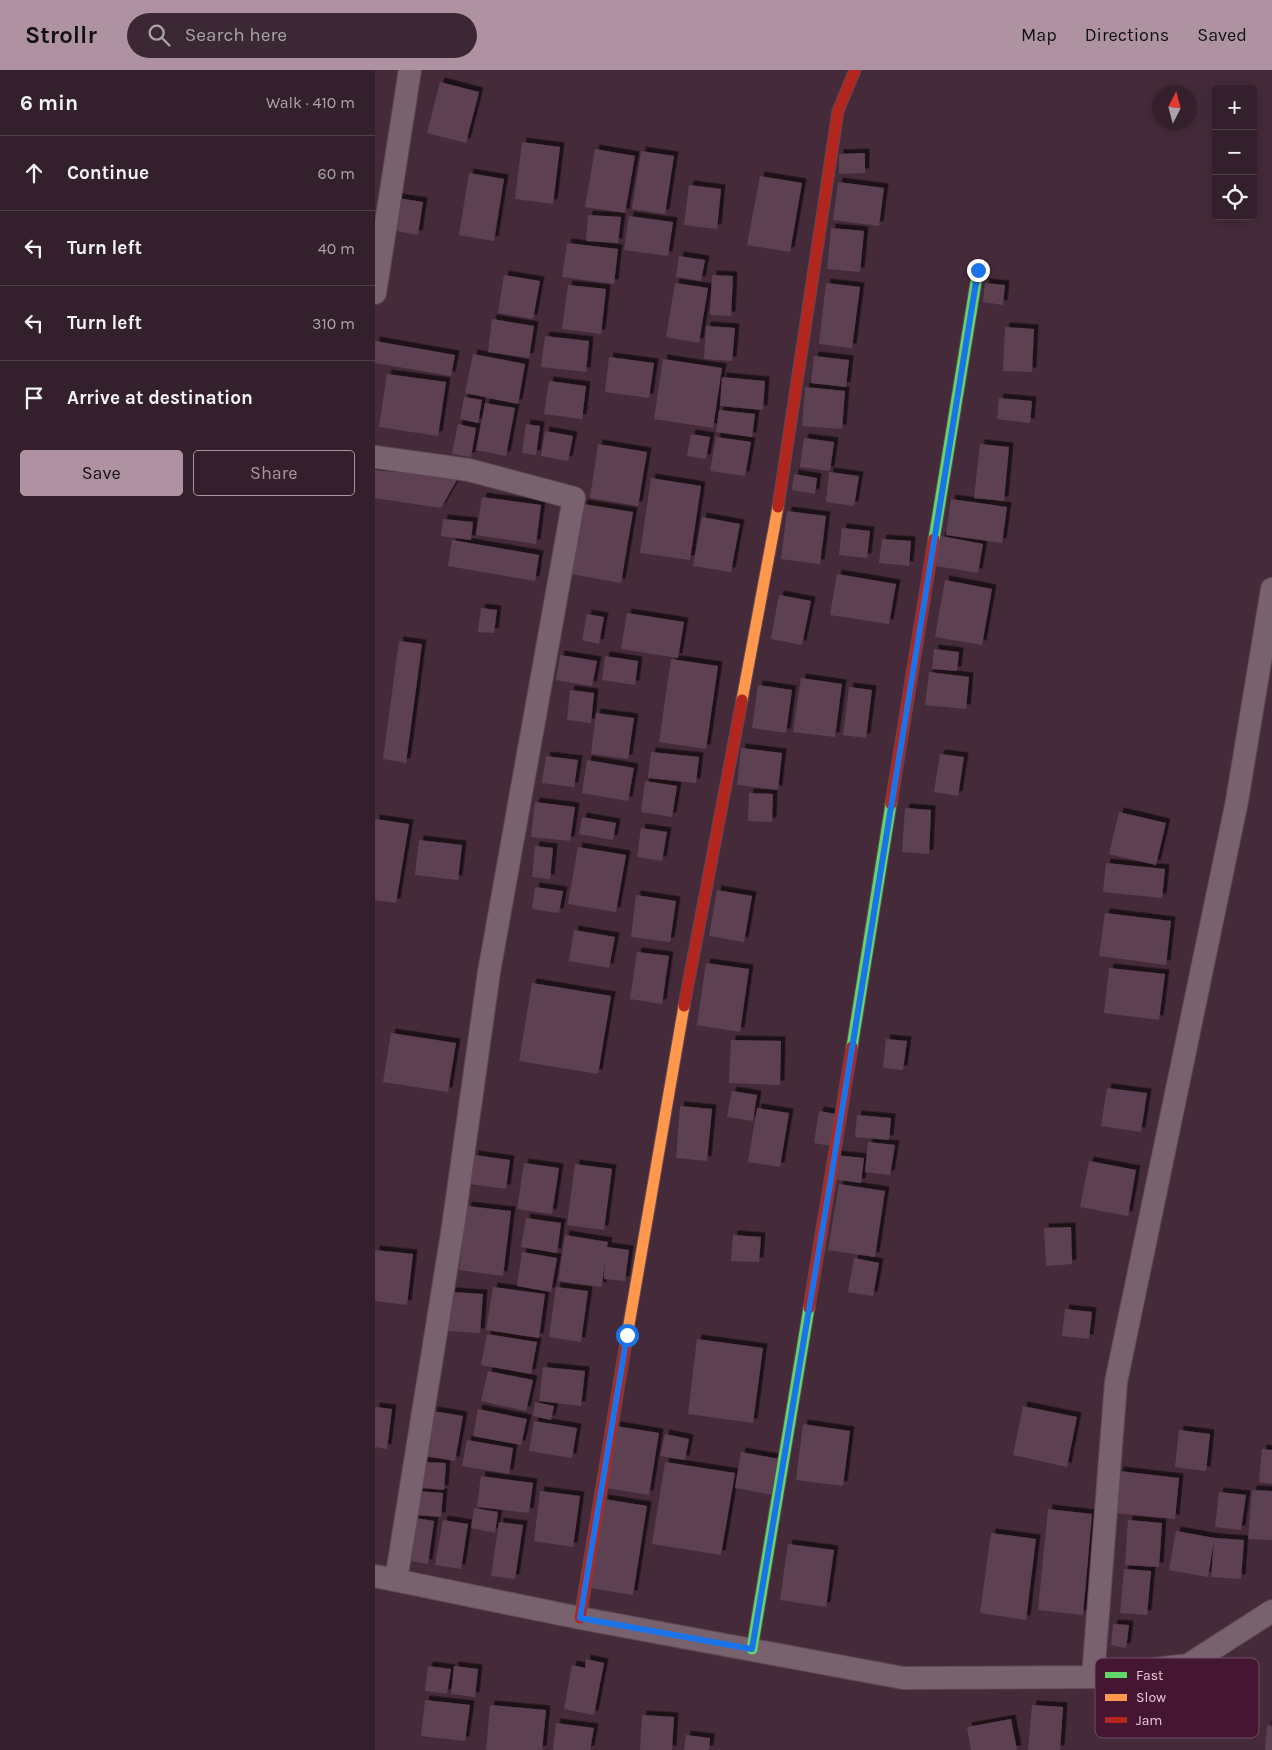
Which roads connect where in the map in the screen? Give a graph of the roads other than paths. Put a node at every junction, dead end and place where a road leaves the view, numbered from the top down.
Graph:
1 (410, 70) edge
2 (855, 70) edge
3 (978, 270) dead end
4 (375, 294) edge
5 (375, 457) edge
6 (1272, 589) edge
7 (385, 1578) edge
8 (1272, 1611) edge
9 (580, 1618) junction
10 (752, 1649) junction
11 (1199, 1658) edge
12 (1093, 1677) joint

1 - 4 street
2 - 9 street
3 - 10 street
5 - 7 street
6 - 12 street
7 - 9 street
8 - 11 street
9 - 10 street
10 - 12 street

